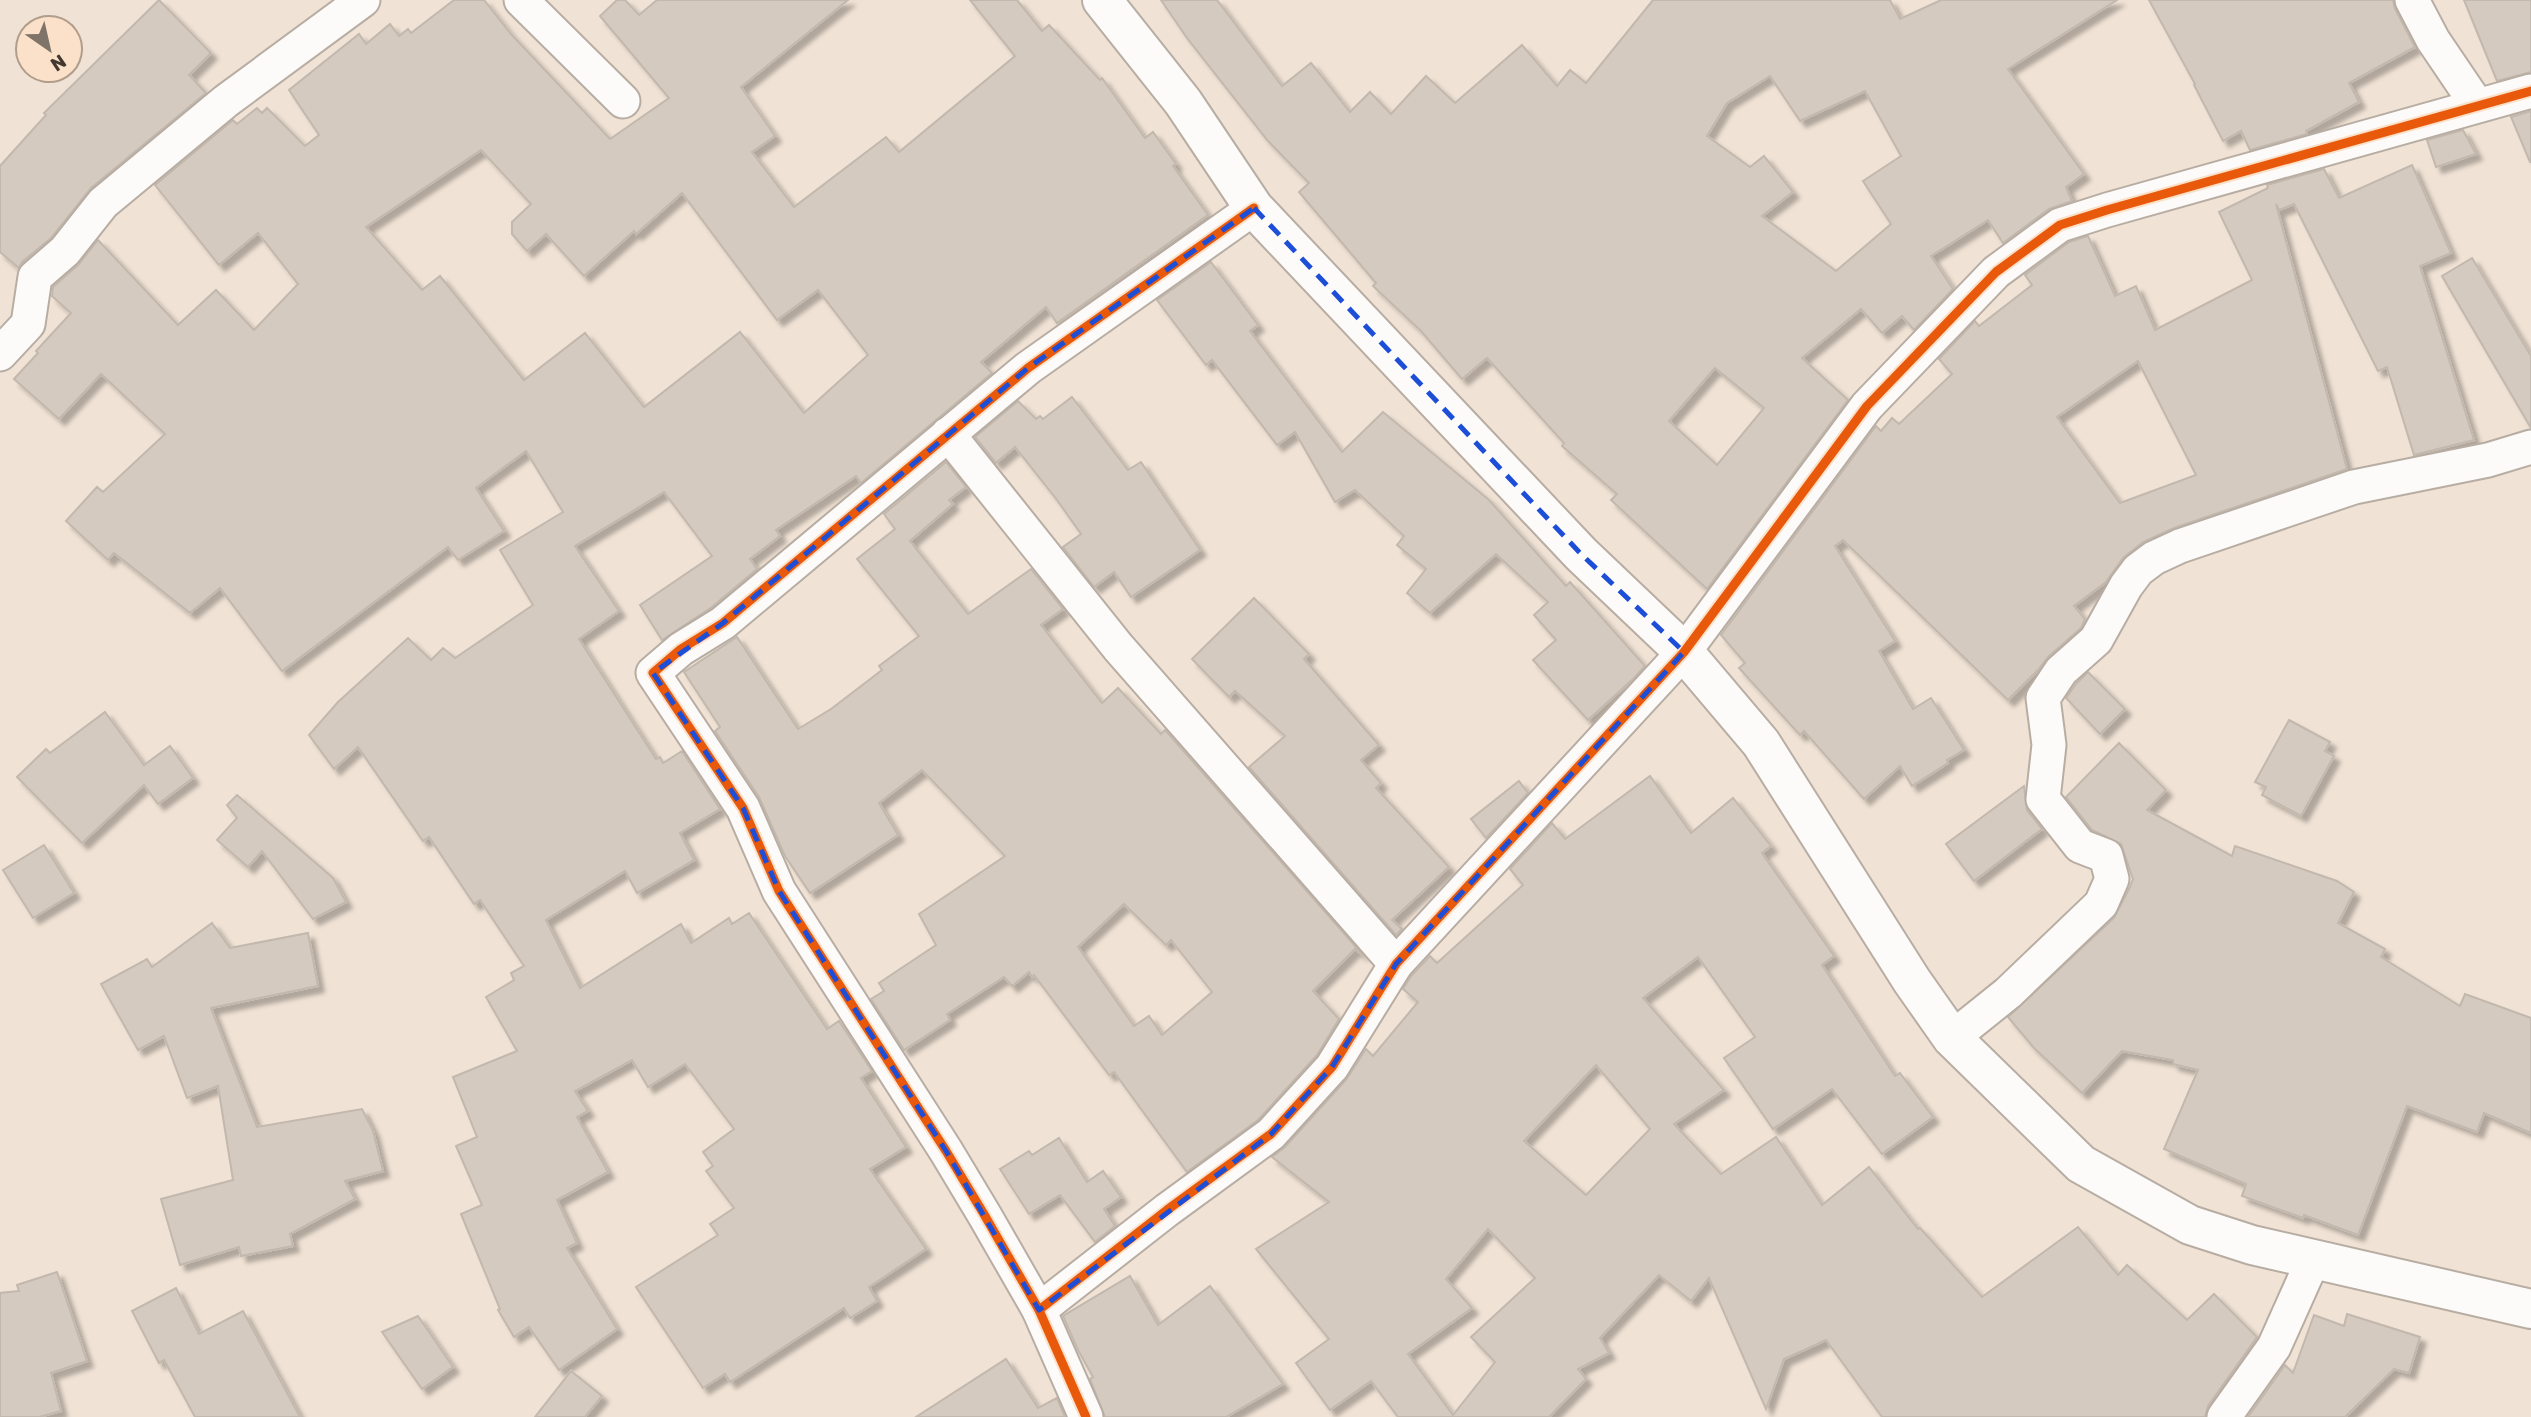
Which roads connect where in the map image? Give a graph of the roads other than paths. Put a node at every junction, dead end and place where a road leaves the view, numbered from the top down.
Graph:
1 (363, 0) edge
2 (521, 0) edge
3 (1102, 0) edge
4 (2412, 0) edge
5 (2531, 91) edge
6 (623, 101) dead end
7 (2477, 105) junction
8 (1254, 208) junction
9 (0, 354) edge
10 (948, 434) junction
11 (2531, 447) edge
12 (1684, 652) junction
13 (1396, 964) junction
14 (1952, 1038) junction
15 (2313, 1260) junction
16 (1039, 1310) junction
17 (2531, 1310) edge
18 (1086, 1417) edge
19 (2224, 1417) edge

1 - 9 street
2 - 6 street
3 - 8 main road
4 - 7 street
5 - 7 street
7 - 12 street
8 - 10 street
8 - 12 main road
10 - 13 street
10 - 16 street
11 - 14 street
12 - 13 street
12 - 14 main road
13 - 16 street
14 - 15 main road
15 - 17 main road
15 - 19 street
16 - 18 street

